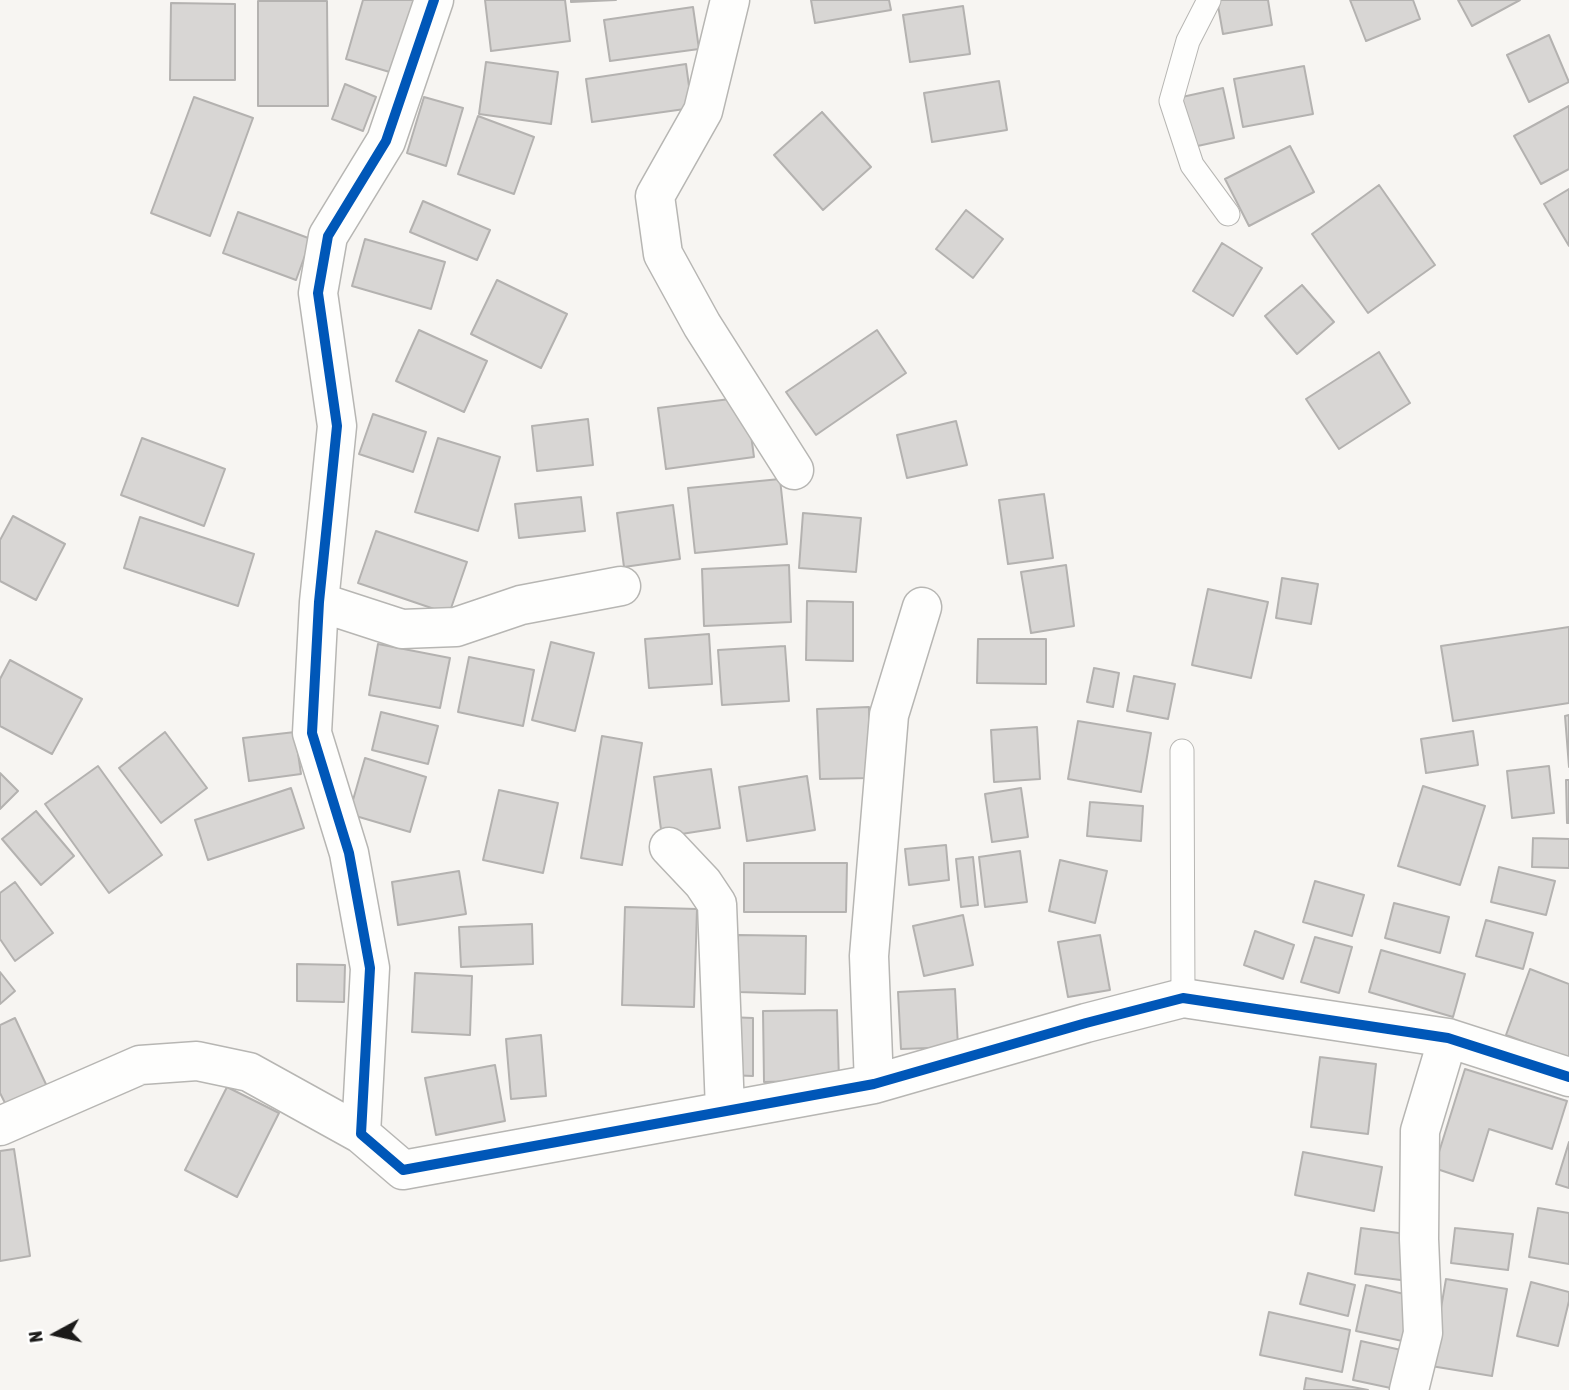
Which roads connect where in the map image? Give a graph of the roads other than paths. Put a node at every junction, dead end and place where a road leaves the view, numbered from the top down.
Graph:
1 (434, 0) edge
2 (730, 0) edge
3 (1209, 0) edge
4 (1228, 214) dead end
5 (794, 470) dead end
6 (621, 586) dead end
7 (319, 602) junction
8 (922, 607) dead end
9 (1182, 751) dead end
10 (669, 847) dead end
11 (1183, 998) junction
12 (1448, 1038) junction
13 (1569, 1077) edge
14 (874, 1084) junction
15 (725, 1110) junction
16 (0, 1126) edge
17 (361, 1134) junction
18 (1409, 1390) edge

1 - 7 street
2 - 5 street
3 - 4 lane
6 - 7 street
7 - 17 street
8 - 14 street
9 - 11 lane
10 - 15 street
11 - 12 street
11 - 14 street
12 - 13 street
12 - 18 street
14 - 15 street
15 - 17 street
16 - 17 street

